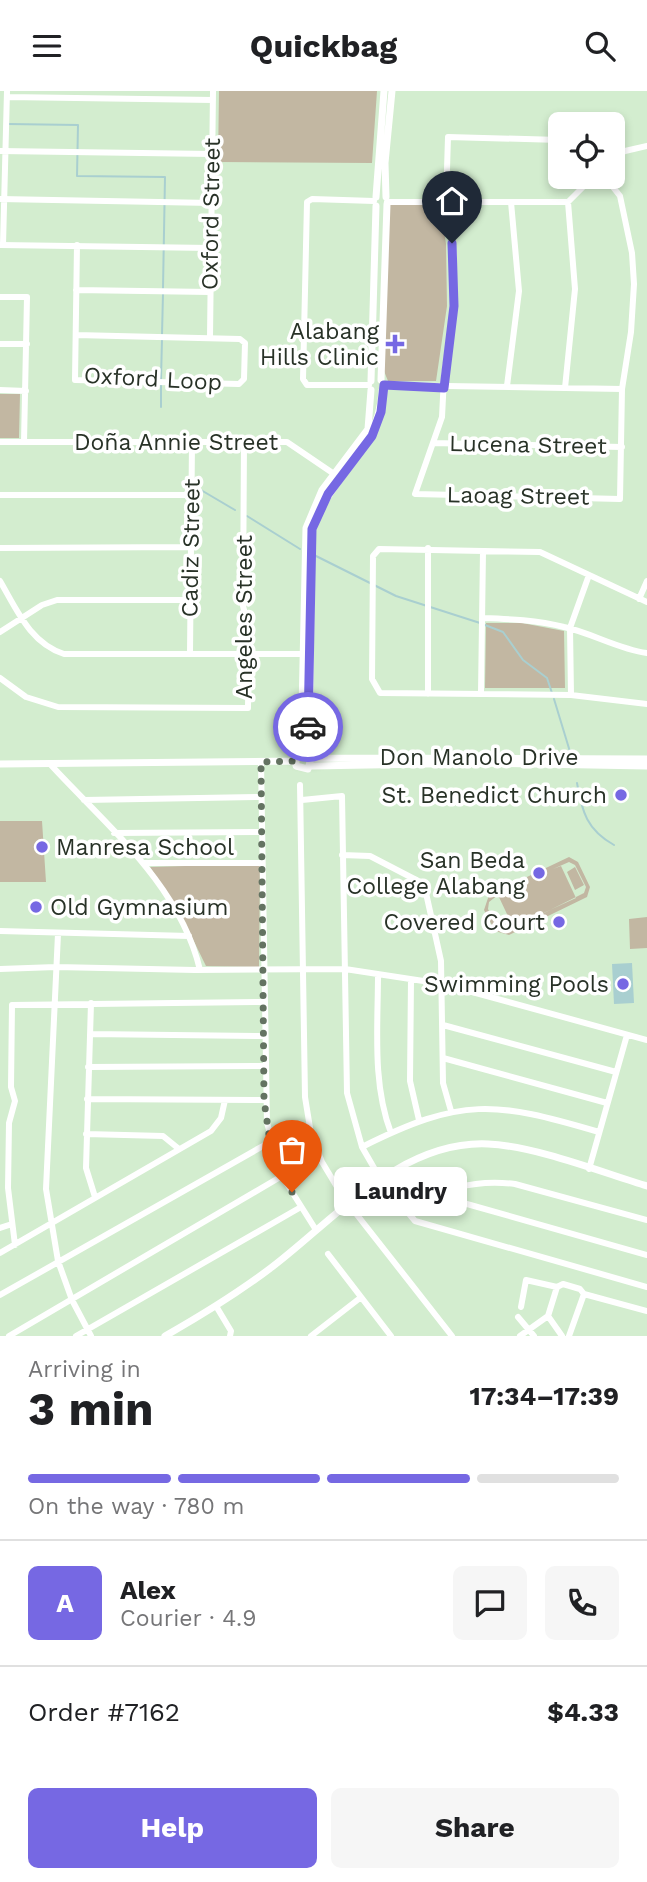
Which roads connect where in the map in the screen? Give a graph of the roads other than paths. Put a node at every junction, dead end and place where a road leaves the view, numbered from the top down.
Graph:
1 (213, 91) edge
2 (7, 94) edge
3 (388, 95) edge
4 (213, 100) junction
5 (548, 140) edge
6 (647, 146) edge
7 (3, 151) edge
8 (625, 151) edge
9 (212, 154) junction
10 (382, 163) junction
11 (581, 189) edge
12 (614, 189) edge
13 (2, 199) edge
14 (375, 201) junction
15 (387, 201) junction
16 (446, 202) junction
17 (511, 202) junction
18 (568, 202) junction
19 (212, 203) junction
20 (380, 237) junction
21 (2, 245) edge
22 (77, 246) junction
23 (211, 248) junction
24 (76, 291) junction
25 (210, 292) junction
26 (0, 297) edge
27 (76, 335) junction
28 (210, 337) junction
29 (0, 344) edge
30 (27, 344) junction
31 (377, 346) junction
32 (370, 385) junction
33 (382, 385) junction
34 (507, 386) junction
35 (444, 388) junction
36 (565, 388) junction
37 (622, 389) junction
38 (0, 390) edge
39 (26, 391) junction
40 (374, 421) junction
41 (0, 442) edge
42 (24, 442) junction
43 (192, 442) junction
44 (244, 442) junction
45 (433, 443) junction
46 (622, 447) junction
47 (337, 476) junction
48 (0, 495) edge
49 (192, 495) junction
50 (191, 547) junction
51 (0, 548) edge
52 (428, 548) junction
53 (483, 551) junction
54 (589, 575) junction
55 (0, 581) edge
56 (647, 581) edge
57 (639, 599) junction
58 (190, 600) junction
59 (647, 602) edge
60 (22, 619) junction
61 (482, 622) junction
62 (570, 628) junction
63 (0, 632) edge
64 (647, 653) edge
65 (190, 654) junction
66 (248, 654) junction
67 (306, 654) junction
68 (0, 678) edge
69 (481, 693) junction
70 (428, 694) junction
71 (571, 695) junction
72 (647, 703) edge
73 (308, 758) junction
74 (647, 759) edge
75 (517, 760) junction
76 (295, 761) junction
77 (261, 762) junction
78 (0, 764) edge
79 (50, 764) junction
80 (647, 766) edge
81 (300, 785) dead end
82 (261, 797) junction
83 (84, 800) junction
84 (302, 800) junction
85 (114, 832) junction
86 (261, 832) junction
87 (342, 855) junction
88 (143, 863) junction
89 (261, 863) junction
90 (0, 932) edge
91 (58, 934) junction
92 (189, 936) junction
93 (56, 967) junction
94 (0, 969) edge
95 (262, 969) junction
96 (305, 969) junction
97 (345, 969) junction
98 (200, 970) junction
99 (378, 974) junction
100 (411, 980) junction
101 (443, 985) junction
102 (262, 1002) junction
103 (54, 1003) junction
104 (91, 1003) junction
105 (443, 1025) junction
106 (90, 1034) junction
107 (626, 1035) junction
108 (263, 1036) junction
109 (647, 1040) edge
110 (443, 1058) junction
111 (264, 1066) junction
112 (88, 1067) junction
113 (616, 1072) junction
114 (87, 1099) junction
115 (225, 1100) junction
116 (264, 1100) junction
117 (607, 1103) junction
118 (451, 1111) junction
119 (419, 1120) junction
120 (599, 1132) junction
121 (391, 1133) junction
122 (86, 1134) junction
123 (270, 1142) junction
124 (362, 1147) junction
125 (180, 1149) junction
126 (8, 1152) junction
127 (0, 1153) edge
128 (589, 1169) junction
129 (282, 1176) junction
130 (381, 1180) junction
131 (647, 1186) edge
132 (4, 1189) edge
133 (435, 1195) junction
134 (95, 1196) junction
135 (351, 1204) junction
136 (301, 1207) junction
137 (405, 1211) junction
138 (647, 1220) edge
139 (50, 1223) junction
140 (12, 1224) junction
141 (0, 1228) edge
142 (316, 1230) junction
143 (15, 1244) junction
144 (0, 1253) edge
145 (328, 1254) dead end
146 (647, 1255) edge
147 (58, 1261) junction
148 (557, 1287) junction
149 (647, 1287) edge
150 (584, 1294) junction
151 (0, 1295) edge
152 (360, 1298) junction
153 (72, 1300) junction
154 (216, 1306) junction
155 (521, 1307) dead end
156 (647, 1311) edge
157 (548, 1316) junction
158 (518, 1317) dead end
159 (529, 1330) junction
160 (90, 1333) edge
161 (388, 1335) edge
162 (571, 1335) edge
163 (9, 1336) edge
164 (76, 1336) edge
165 (165, 1336) edge
166 (230, 1336) edge
167 (311, 1336) edge
168 (452, 1336) edge
169 (520, 1336) edge
170 (534, 1336) edge
171 (562, 1336) edge
172 (581, 1336) edge

1 - 4 street, Oxford Street
2 - 4 street
2 - 7 street
3 - 10 street
4 - 9 street, Oxford Street
5 - 16 street
6 - 8 street
7 - 9 street
7 - 13 street
9 - 19 street, Oxford Street
10 - 14 street
10 - 15 street
11 - 18 street
12 - 37 street
13 - 19 street
13 - 21 street
14 - 15 street
14 - 20 street
14 - 32 street
15 - 16 street
15 - 20 street
16 - 17 street
16 - 35 street
17 - 18 street
17 - 34 street
18 - 36 street
19 - 23 street, Oxford Street
20 - 31 street
21 - 22 street
22 - 23 street
22 - 24 street, Oxford Loop
23 - 25 street, Oxford Street
24 - 25 street
24 - 27 street, Oxford Loop
25 - 28 street, Oxford Street
26 - 30 street
27 - 28 street
27 - 28 street, Oxford Loop
29 - 30 street
30 - 39 street
31 - 32 street
31 - 33 street
32 - 33 street
32 - 33 street
32 - 40 street
33 - 35 street
33 - 40 street
34 - 35 street
34 - 36 street
35 - 45 street
36 - 37 street
37 - 46 street
38 - 39 street
39 - 42 street
40 - 47 street
41 - 42 street, Doña Annie Street
42 - 43 street, Doña Annie Street
43 - 44 street, Doña Annie Street
43 - 49 street, Cadiz Street
44 - 47 street, Doña Annie Street
44 - 66 street, Angeles Street
45 - 46 street, Lucena Street
45 - 46 street, Laoag Street
47 - 67 street
48 - 49 street
49 - 50 street, Cadiz Street
50 - 51 street
50 - 58 street, Cadiz Street
52 - 53 street
52 - 70 street
52 - 70 street
53 - 54 street
53 - 61 street
54 - 57 street
54 - 62 street
55 - 60 street
56 - 57 street
57 - 59 street
58 - 60 street
58 - 65 street, Cadiz Street
60 - 63 street
60 - 65 street
61 - 62 street
61 - 69 street
62 - 64 street
62 - 71 street
65 - 66 street
66 - 67 street
66 - 68 street, Angeles Street
67 - 73 street
69 - 70 street
69 - 71 street
71 - 72 street
73 - 75 street, Don Manolo Drive
73 - 76 street
73 - 76 street, Don Manolo Drive
74 - 75 street, Don Manolo Drive
75 - 80 street, Don Manolo Drive
76 - 77 street
77 - 79 street
77 - 82 street
78 - 79 street
79 - 83 street
81 - 84 street
82 - 83 street
82 - 86 street
83 - 85 street
84 - 87 street
84 - 96 street
85 - 86 street
85 - 88 street
86 - 89 street
87 - 97 street
87 - 101 street
88 - 89 street
88 - 92 street
89 - 95 street
90 - 91 street
91 - 92 street
91 - 93 street
92 - 98 street
93 - 94 street
93 - 98 street
93 - 103 street
95 - 96 street
95 - 98 street
95 - 102 street
96 - 97 street
96 - 135 street
97 - 99 street
97 - 124 street
99 - 100 street
99 - 121 street
100 - 101 street
100 - 119 street
101 - 105 street
101 - 107 street
102 - 104 street
102 - 108 street
103 - 104 street
103 - 126 street
103 - 139 street
104 - 106 street
105 - 110 street
105 - 113 street
106 - 108 street
106 - 112 street
107 - 109 street
107 - 113 street
108 - 111 street
110 - 117 street
110 - 118 street
111 - 112 street
111 - 116 street
112 - 114 street
113 - 117 street
114 - 115 street
114 - 122 street
115 - 116 street
115 - 125 street
116 - 123 street
117 - 120 street
118 - 119 street
118 - 120 street
119 - 121 street
120 - 128 street
121 - 124 street
122 - 125 street
122 - 134 street
123 - 129 street
123 - 147 street
124 - 130 street
125 - 134 street
126 - 127 street
126 - 132 street
128 - 130 street
128 - 131 street
129 - 136 street
129 - 153 street
130 - 135 street
130 - 137 street
132 - 140 street
133 - 137 street
133 - 138 street
133 - 146 street
134 - 139 street
135 - 142 street
135 - 168 street
136 - 142 street
136 - 160 street
137 - 149 street
139 - 143 street
139 - 147 street
140 - 141 street
140 - 143 street
142 - 154 street
143 - 144 street
145 - 152 street
147 - 151 street
147 - 153 street
148 - 150 street
148 - 155 street
148 - 157 street
150 - 156 street
150 - 162 street
152 - 161 street
152 - 167 street
153 - 160 street
153 - 163 street
154 - 165 street
154 - 166 street
157 - 159 street
157 - 171 street
158 - 159 street
159 - 169 street
159 - 170 street
160 - 164 street
162 - 172 street

